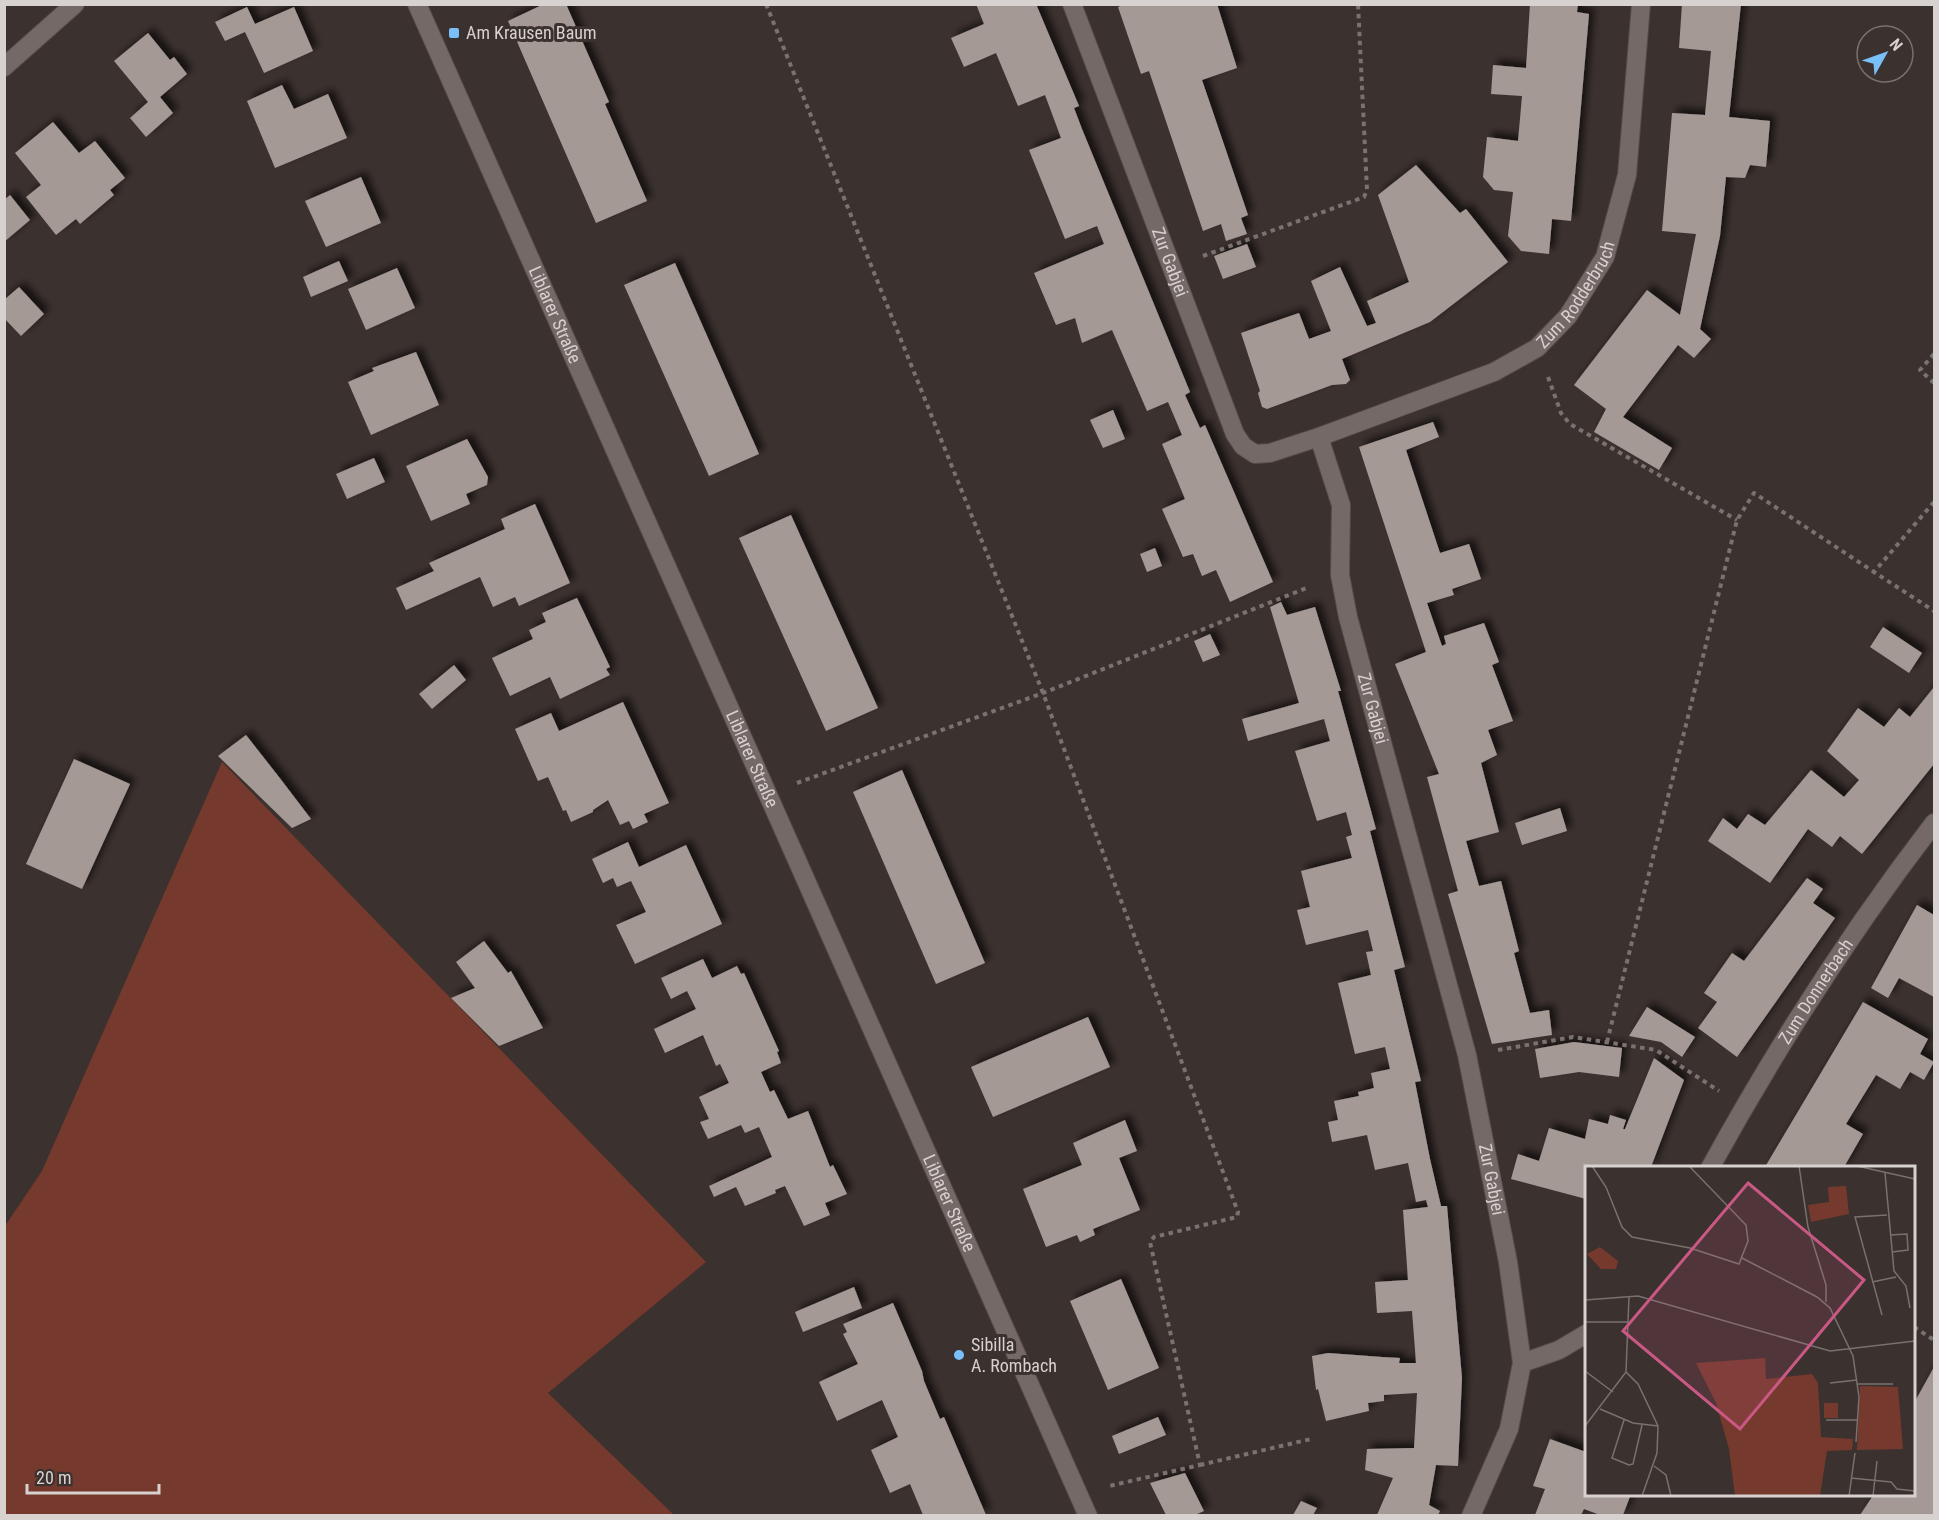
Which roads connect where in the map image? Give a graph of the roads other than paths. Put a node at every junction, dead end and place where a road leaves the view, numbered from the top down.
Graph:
1 (75, 4) edge
2 (417, 4) edge
3 (1072, 4) edge
4 (1641, 4) edge
5 (4, 67) edge
6 (1319, 437) junction
7 (1935, 823) edge
8 (1711, 1166) edge
9 (1585, 1335) edge
10 (1522, 1363) junction
11 (1088, 1515) edge
12 (1471, 1515) edge

1 - 5 street
2 - 11 street, Liblarer Straße
3 - 6 street, Zur Gabjei
4 - 6 street, Zum Rodderbruch
6 - 10 street, Zur Gabjei
7 - 8 street, Zum Donnerbach
9 - 10 street
10 - 12 street, Zur Gabjei

